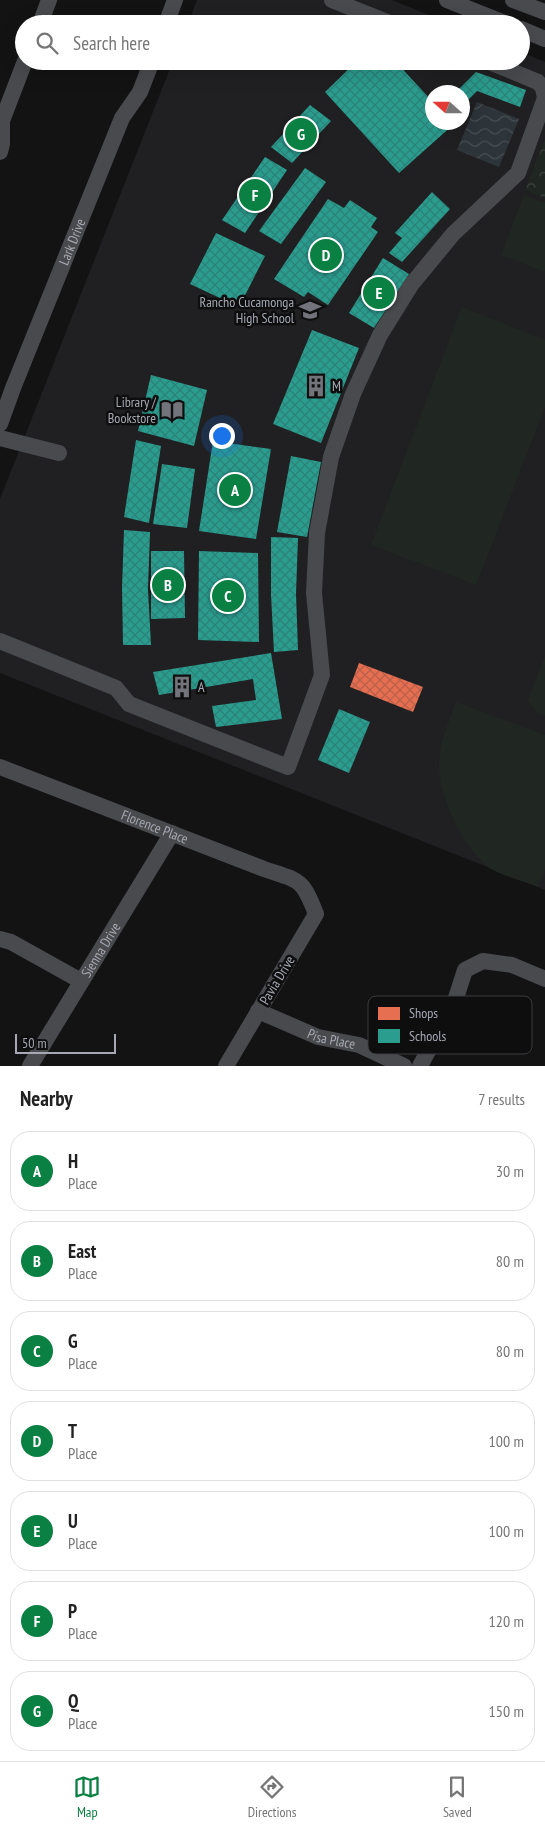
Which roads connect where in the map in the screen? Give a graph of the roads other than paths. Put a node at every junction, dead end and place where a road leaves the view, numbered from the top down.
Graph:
1 (49, 0) edge
2 (175, 0) edge
3 (332, 0) edge
4 (447, 0) edge
5 (513, 0) edge
6 (545, 12) edge
7 (43, 15) edge
8 (169, 15) edge
9 (370, 15) edge
10 (484, 15) edge
11 (530, 33) edge
12 (545, 39) edge
13 (21, 70) edge
14 (149, 70) edge
15 (517, 70) edge
16 (1, 120) edge
17 (0, 152) edge
18 (0, 424) edge
19 (0, 438) edge
20 (59, 452) dead end
21 (0, 641) edge
22 (0, 767) edge
23 (172, 833) junction
24 (307, 892) joint
25 (0, 939) edge
26 (545, 979) edge
27 (81, 981) junction
28 (457, 996) edge
29 (258, 1010) junction
30 (368, 1049) edge
31 (378, 1054) edge
32 (426, 1054) edge
33 (30, 1066) edge
34 (226, 1066) edge
35 (404, 1066) edge
36 (420, 1066) edge

1 - 7 street
2 - 8 street
3 - 9 street
4 - 10 street
5 - 6 street
11 - 12 street
13 - 16 street
14 - 18 street, Lark Drive
15 - 21 street
16 - 17 street
19 - 20 street
22 - 23 street, Florence Place
23 - 24 street, Florence Place
23 - 27 street, Sienna Drive
24 - 29 street, Pavia Drive
25 - 27 street
26 - 28 street
27 - 33 street, Sienna Drive
29 - 30 street, Pisa Place
29 - 34 street, Pavia Drive
31 - 35 street, Pisa Place
32 - 36 street

